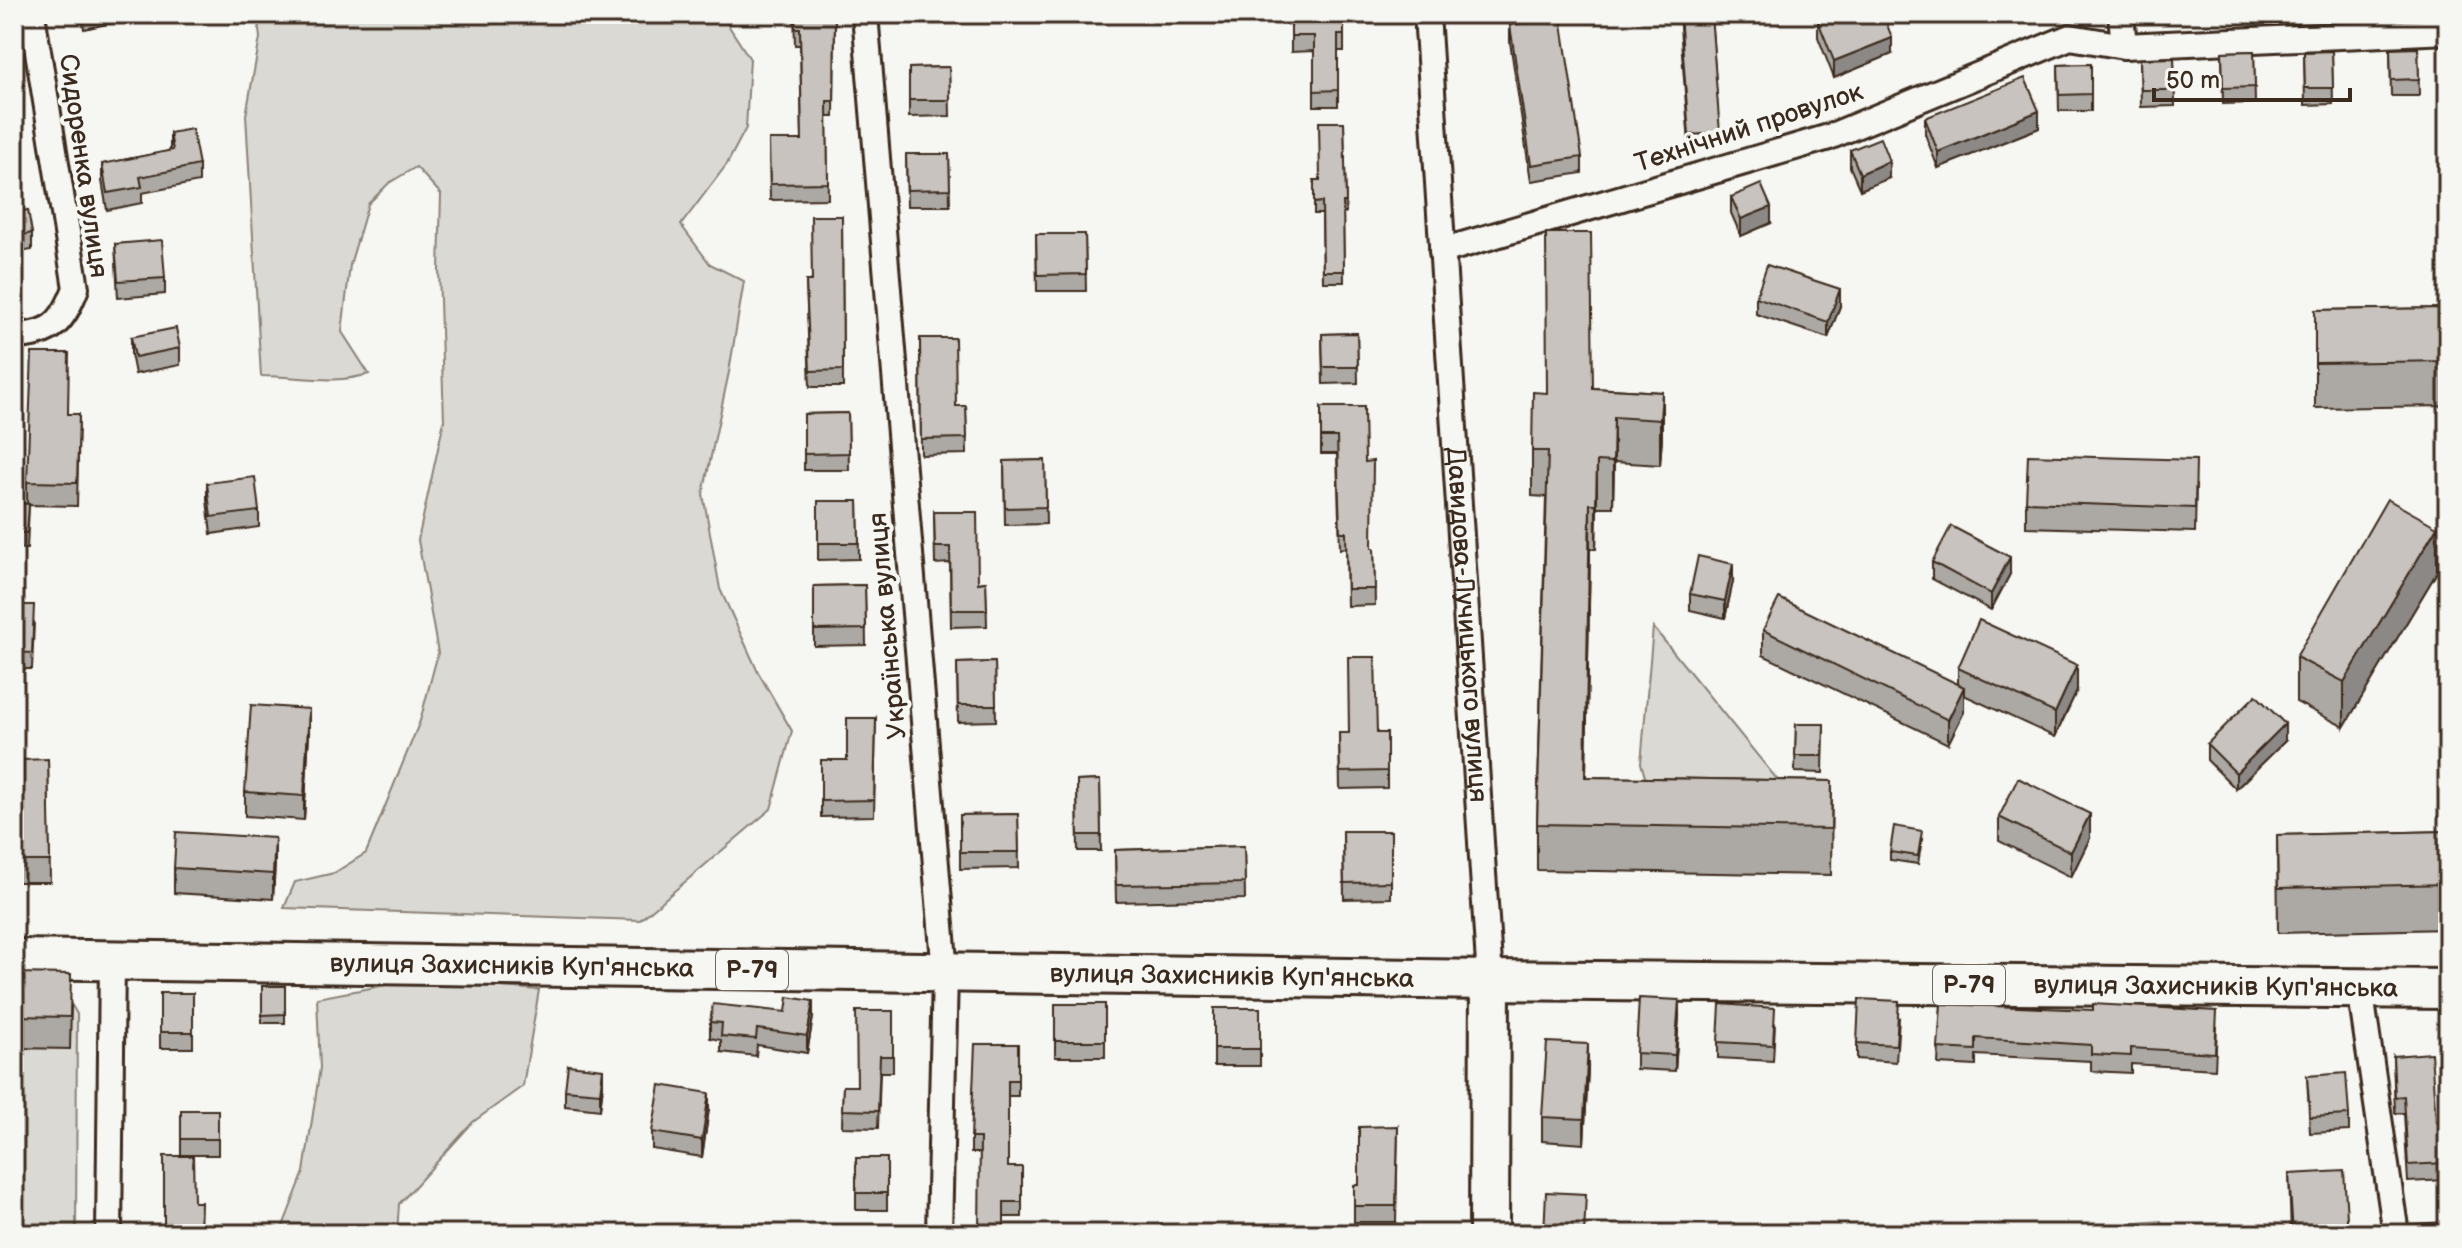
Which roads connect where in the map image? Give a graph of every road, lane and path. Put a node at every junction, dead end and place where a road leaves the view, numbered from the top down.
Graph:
1 (32, 14) edge
2 (865, 14) edge
3 (1427, 14) edge
4 (2121, 14) edge
5 (2448, 31) edge
6 (2124, 46) junction
7 (1442, 251) junction
8 (14, 336) edge
9 (14, 959) edge
10 (112, 961) junction
11 (945, 973) junction
12 (1490, 980) junction
13 (2360, 988) junction
14 (2448, 989) edge
15 (109, 1234) edge
16 (939, 1234) edge
17 (1489, 1234) edge
18 (2396, 1234) edge

1 - 8 street, Сидоренка вулиця
2 - 11 street, Українська вулиця
3 - 7 street, Давидова-Лучицького вулиця
4 - 6 street
5 - 6 street, Технічний провулок
6 - 7 street, Технічний провулок
7 - 12 street, Давидова-Лучицького вулиця
9 - 10 main road, вулиця Захисників Куп'янська / Р-79
10 - 11 main road, вулиця Захисників Куп'янська / Р-79
10 - 15 street
11 - 12 main road, вулиця Захисників Куп'янська / Р-79
11 - 16 street, Українська вулиця
12 - 13 main road, вулиця Захисників Куп'янська / Р-79
12 - 17 main road, Давидова-Лучицького вулиця
13 - 14 main road, вулиця Захисників Куп'янська / Р-79
13 - 18 street

